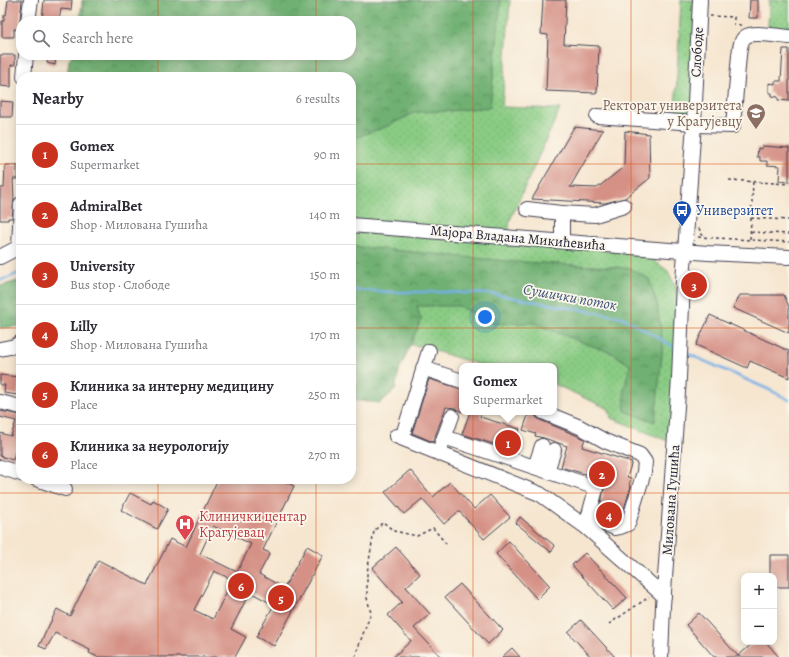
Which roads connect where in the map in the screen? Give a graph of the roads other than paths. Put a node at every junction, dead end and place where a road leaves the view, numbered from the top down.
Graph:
1 (31, 0) edge
2 (700, 0) edge
3 (29, 16) edge
4 (789, 37) edge
5 (26, 60) edge
6 (24, 72) edge
7 (597, 116) dead end
8 (694, 124) junction
9 (624, 206) dead end
10 (527, 209) dead end
11 (561, 213) junction
12 (356, 225) edge
13 (562, 241) junction
14 (16, 249) edge
15 (685, 251) junction
16 (0, 257) edge
17 (785, 257) edge
18 (789, 268) edge
19 (681, 344) joint
20 (16, 345) edge
21 (0, 349) edge
22 (428, 351) dead end
23 (423, 368) junction
24 (459, 380) edge
25 (0, 402) edge
26 (16, 406) edge
27 (550, 415) edge
28 (452, 416) dead end
29 (444, 437) junction
30 (548, 448) dead end
31 (439, 452) junction
32 (0, 467) edge
33 (541, 469) junction
34 (16, 472) edge
35 (50, 484) edge
36 (64, 489) dead end
37 (587, 522) junction
38 (659, 591) junction
39 (661, 657) edge

1 - 3 street
2 - 8 street, Слободе
4 - 8 street
5 - 6 street
7 - 8 street
8 - 15 street, Слободе
9 - 11 street
10 - 11 street
11 - 13 street
12 - 13 street, Мајора Владана Микићевића
13 - 15 street, Мајора Владана Микићевића
14 - 16 street
15 - 17 street, Мајора Владана Микићевића
15 - 19 street, Слободе
17 - 18 street
19 - 38 street, Милована Гушића
20 - 21 street
22 - 23 street
23 - 24 street
23 - 31 street
25 - 26 street
27 - 37 street
28 - 29 street
29 - 31 street
29 - 33 street
30 - 33 street
31 - 37 street
32 - 34 street
33 - 37 street
35 - 36 street
37 - 38 street
38 - 39 street, Милована Гушића

